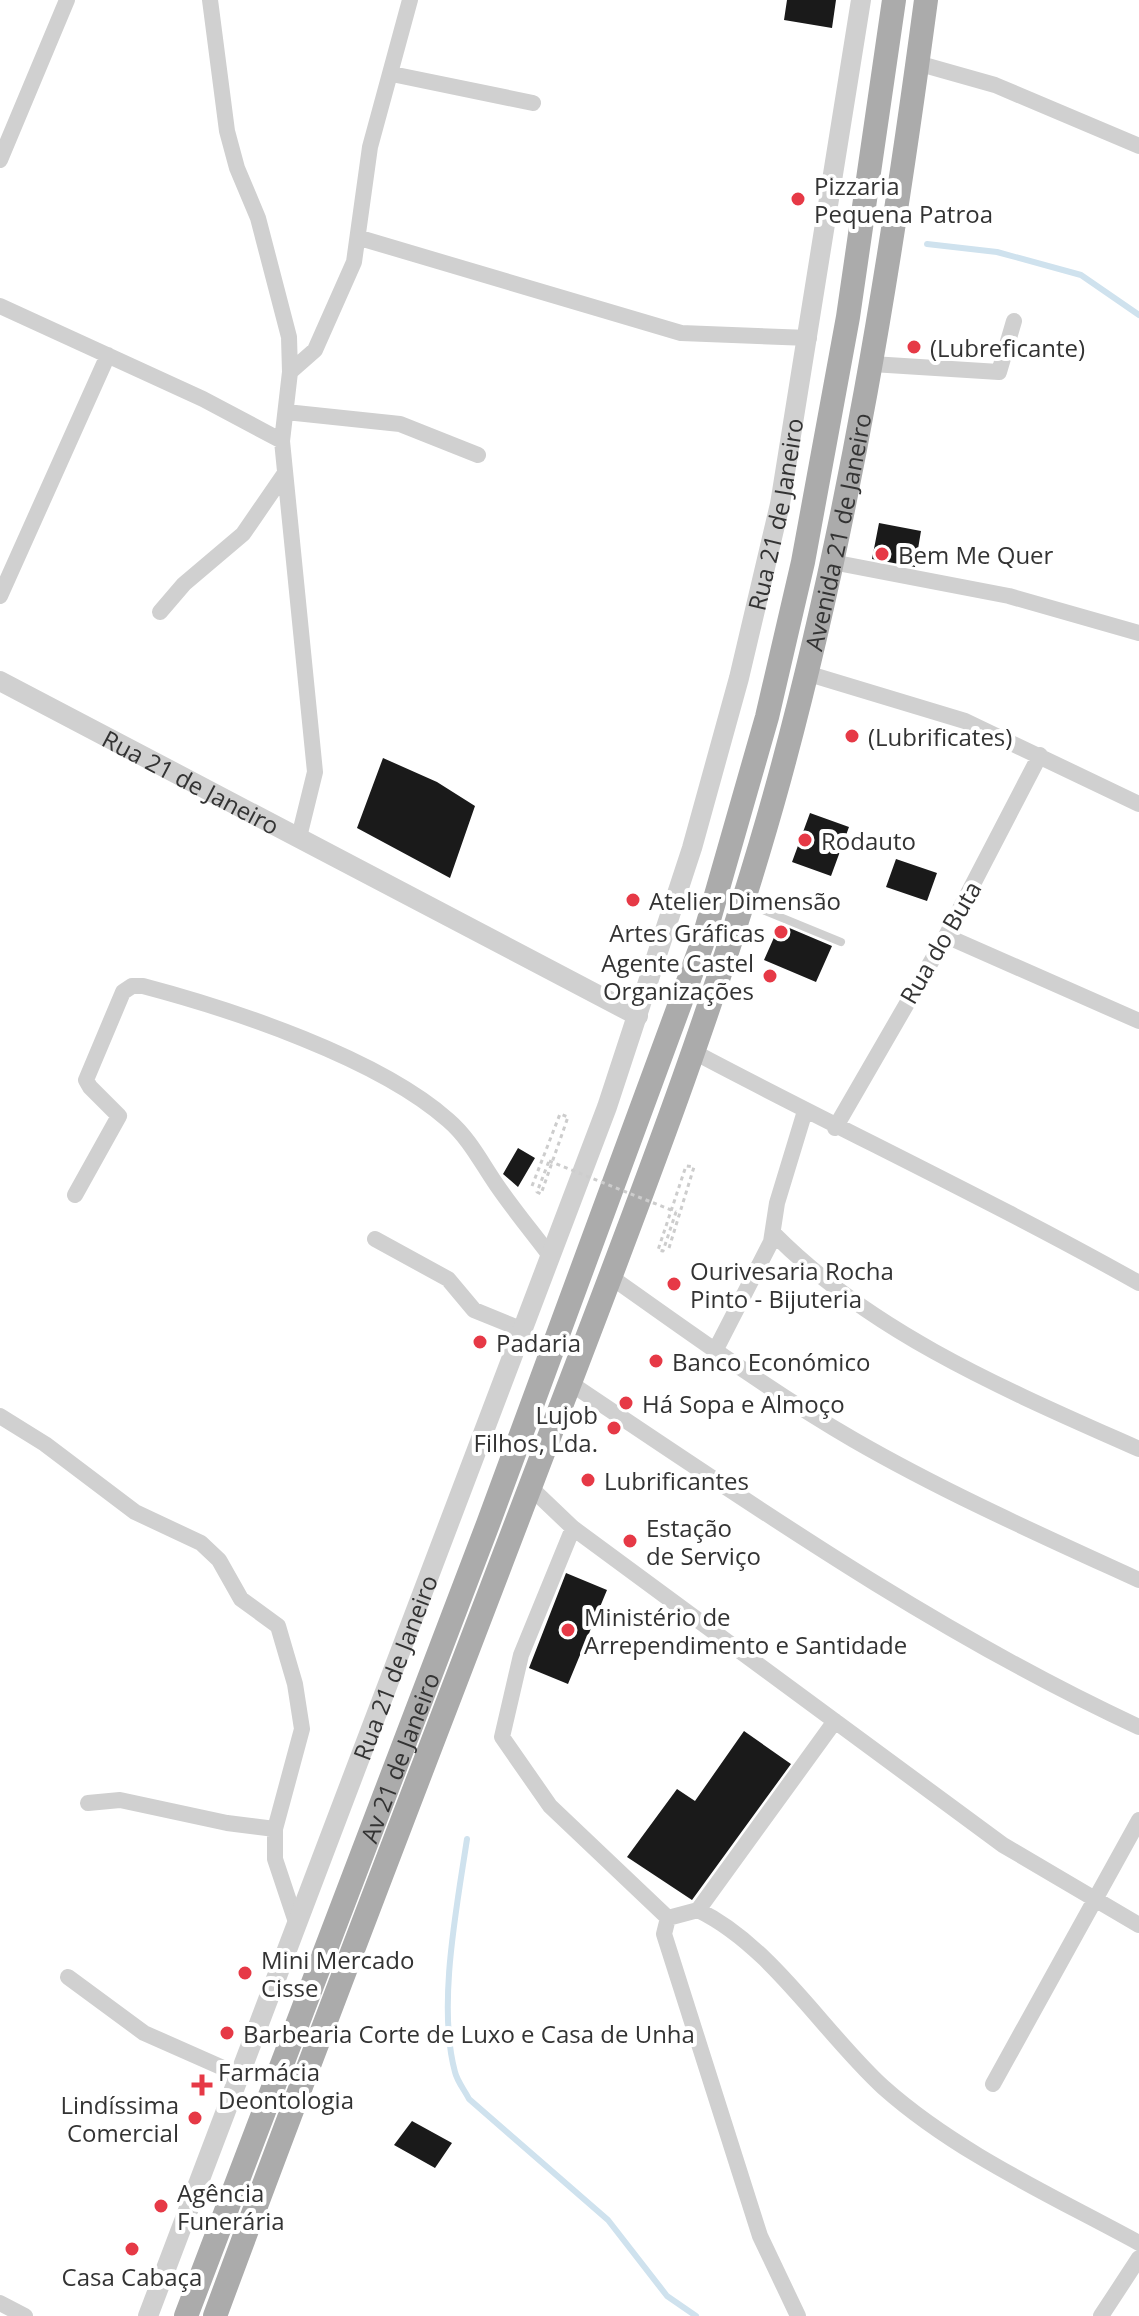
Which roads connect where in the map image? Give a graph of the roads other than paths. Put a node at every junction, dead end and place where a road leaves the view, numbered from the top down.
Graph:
1 (67, 0) edge
2 (210, 0) edge
3 (410, 0) edge
4 (861, 0) edge
5 (894, 0) edge
6 (926, 0) edge
7 (917, 63) junction
8 (392, 74) junction
9 (533, 103) dead end
10 (1139, 146) edge
11 (0, 160) edge
12 (360, 238) junction
13 (0, 306) edge
14 (1014, 321) dead end
15 (809, 338) junction
16 (108, 355) junction
17 (872, 364) junction
18 (290, 372) junction
19 (286, 412) junction
20 (282, 441) junction
21 (478, 455) dead end
22 (285, 473) junction
23 (832, 562) junction
24 (0, 596) edge
25 (160, 612) dead end
26 (1138, 630) edge
27 (806, 673) junction
28 (0, 681) edge
29 (1040, 755) junction
30 (1139, 804) edge
31 (299, 837) junction
32 (742, 902) junction
33 (946, 936) junction
34 (841, 942) dead end
35 (638, 1016) junction
36 (1139, 1021) edge
37 (694, 1052) junction
38 (805, 1111) junction
39 (835, 1128) junction
40 (75, 1195) dead end
41 (609, 1199) joint
42 (774, 1234) junction
43 (375, 1239) dead end
44 (551, 1257) junction
45 (611, 1277) junction
46 (1139, 1283) edge
47 (523, 1330) junction
48 (715, 1351) junction
49 (570, 1383) junction
50 (0, 1416) edge
51 (1139, 1449) edge
52 (530, 1487) junction
53 (573, 1528) junction
54 (1138, 1578) edge
55 (835, 1721) junction
56 (1139, 1727) edge
57 (88, 1803) dead end
58 (1139, 1820) edge
59 (275, 1829) junction
60 (1096, 1898) junction
61 (698, 1910) junction
62 (668, 1918) junction
63 (297, 1925) junction
64 (1139, 1925) edge
65 (68, 1977) dead end
66 (239, 2075) junction
67 (993, 2084) dead end
68 (1139, 2243) edge
69 (1139, 2258) edge
70 (0, 2303) edge
71 (25, 2316) edge
72 (148, 2316) edge
73 (186, 2316) edge
74 (215, 2316) edge
75 (798, 2316) edge
76 (1101, 2316) edge

1 - 11 street
2 - 18 street
3 - 8 street
4 - 15 street, Rua 21 de Janeiro
5 - 41 main road, Avenida 21 de Janeiro
6 - 7 main road, Avenida 21 de Janeiro
7 - 10 street
7 - 17 main road, Avenida 21 de Janeiro
8 - 9 street
8 - 12 street
12 - 15 street
12 - 18 street
13 - 16 street
14 - 17 street
15 - 35 street, Rua 21 de Janeiro
16 - 20 street
16 - 24 street
17 - 23 main road, Avenida 21 de Janeiro
18 - 19 street
19 - 20 street
19 - 21 street
20 - 22 street
22 - 25 street
22 - 31 street
23 - 26 street
23 - 27 main road, Avenida 21 de Janeiro
27 - 29 street
27 - 32 main road, Avenida 21 de Janeiro
28 - 31 street, Rua 21 de Janeiro
29 - 30 street
29 - 33 street, Rua do Buta
31 - 35 street, Rua 21 de Janeiro
32 - 34 lane
32 - 37 main road, Avenida 21 de Janeiro
33 - 36 street
33 - 39 street, Rua do Buta
35 - 44 street, Rua 21 de Janeiro
37 - 38 street
37 - 45 main road
38 - 39 street
38 - 42 street
39 - 46 street
40 - 44 street
41 - 73 main road, Av 21 de Janeiro
42 - 48 street
42 - 51 street
43 - 47 street
44 - 47 street, Rua 21 de Janeiro
45 - 48 street
45 - 49 main road
47 - 63 street, Rua 21 de Janeiro
48 - 54 street
49 - 52 main road
49 - 56 street
50 - 59 street
52 - 53 street
52 - 74 main road
53 - 55 street
53 - 62 street
55 - 60 street
55 - 61 street
57 - 59 street
58 - 60 street
59 - 63 street
60 - 64 street
60 - 67 street
61 - 62 street
61 - 68 street
62 - 75 street
63 - 66 street, Rua 21 de Janeiro
65 - 66 street
66 - 72 street, Rua 21 de Janeiro
69 - 76 street
70 - 71 street

